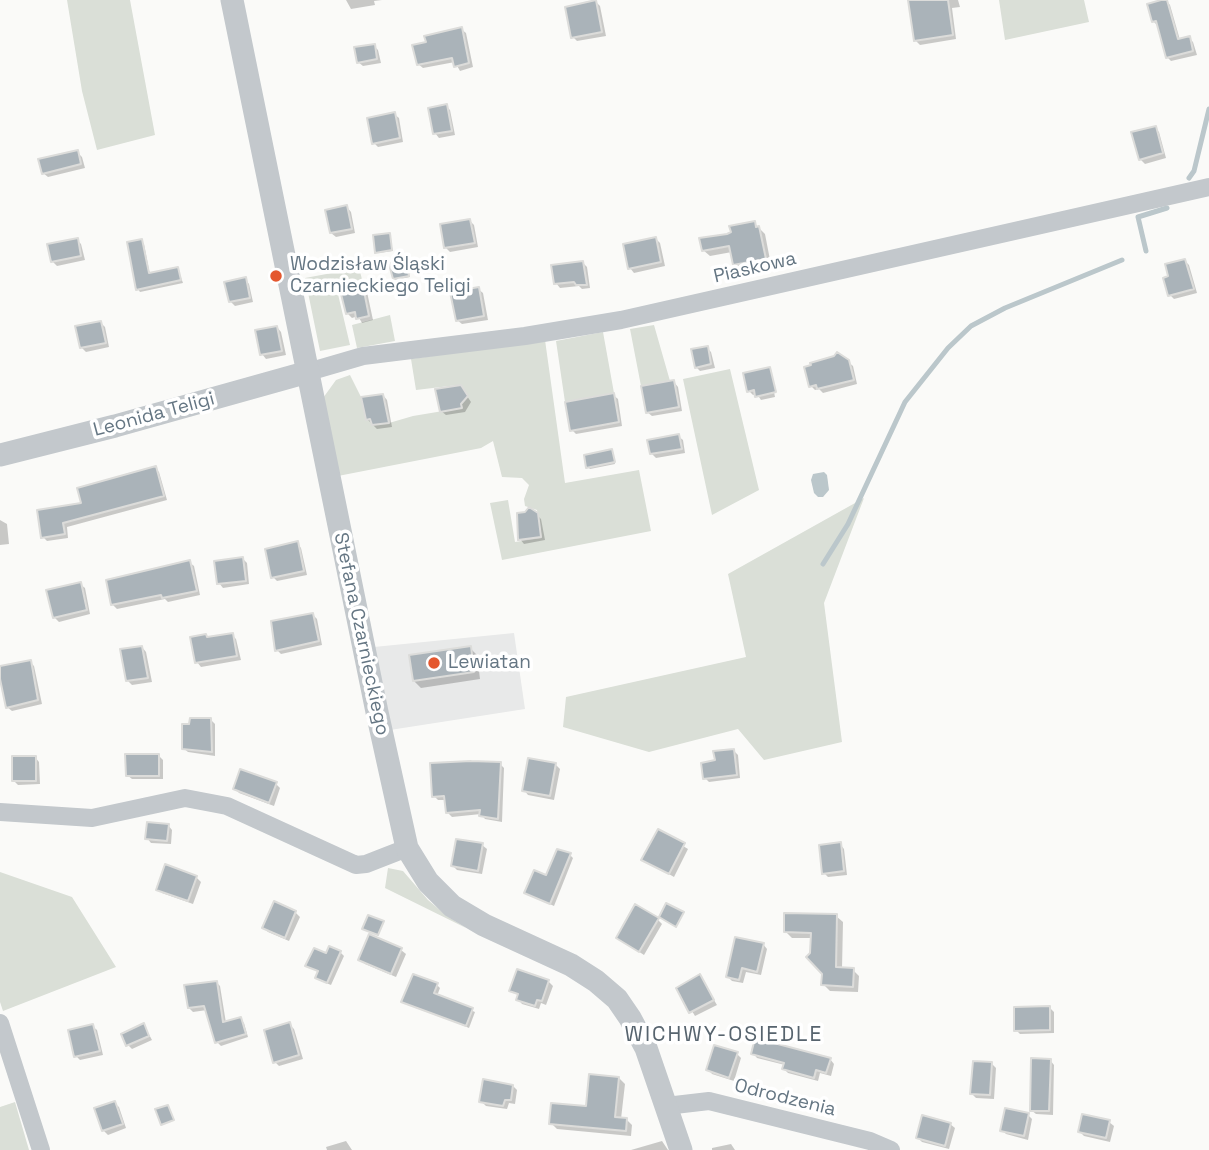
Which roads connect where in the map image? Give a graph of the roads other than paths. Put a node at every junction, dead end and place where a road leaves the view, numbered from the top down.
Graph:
1 (232, 0) edge
2 (1209, 187) edge
3 (308, 372) junction
4 (0, 456) edge
5 (0, 812) edge
6 (407, 848) junction
7 (0, 1023) edge
8 (666, 1106) junction
9 (41, 1150) edge
10 (681, 1150) edge
11 (891, 1150) edge

1 - 3 street, Stefana Czarnieckiego
2 - 3 street, Piaskowa
3 - 4 street, Leonida Teligi
3 - 6 street, Stefana Czarnieckiego
5 - 6 street
6 - 8 street, Stefana Czarnieckiego
7 - 9 street
8 - 10 street, Stefana Czarnieckiego
8 - 11 street, Odrodzenia

